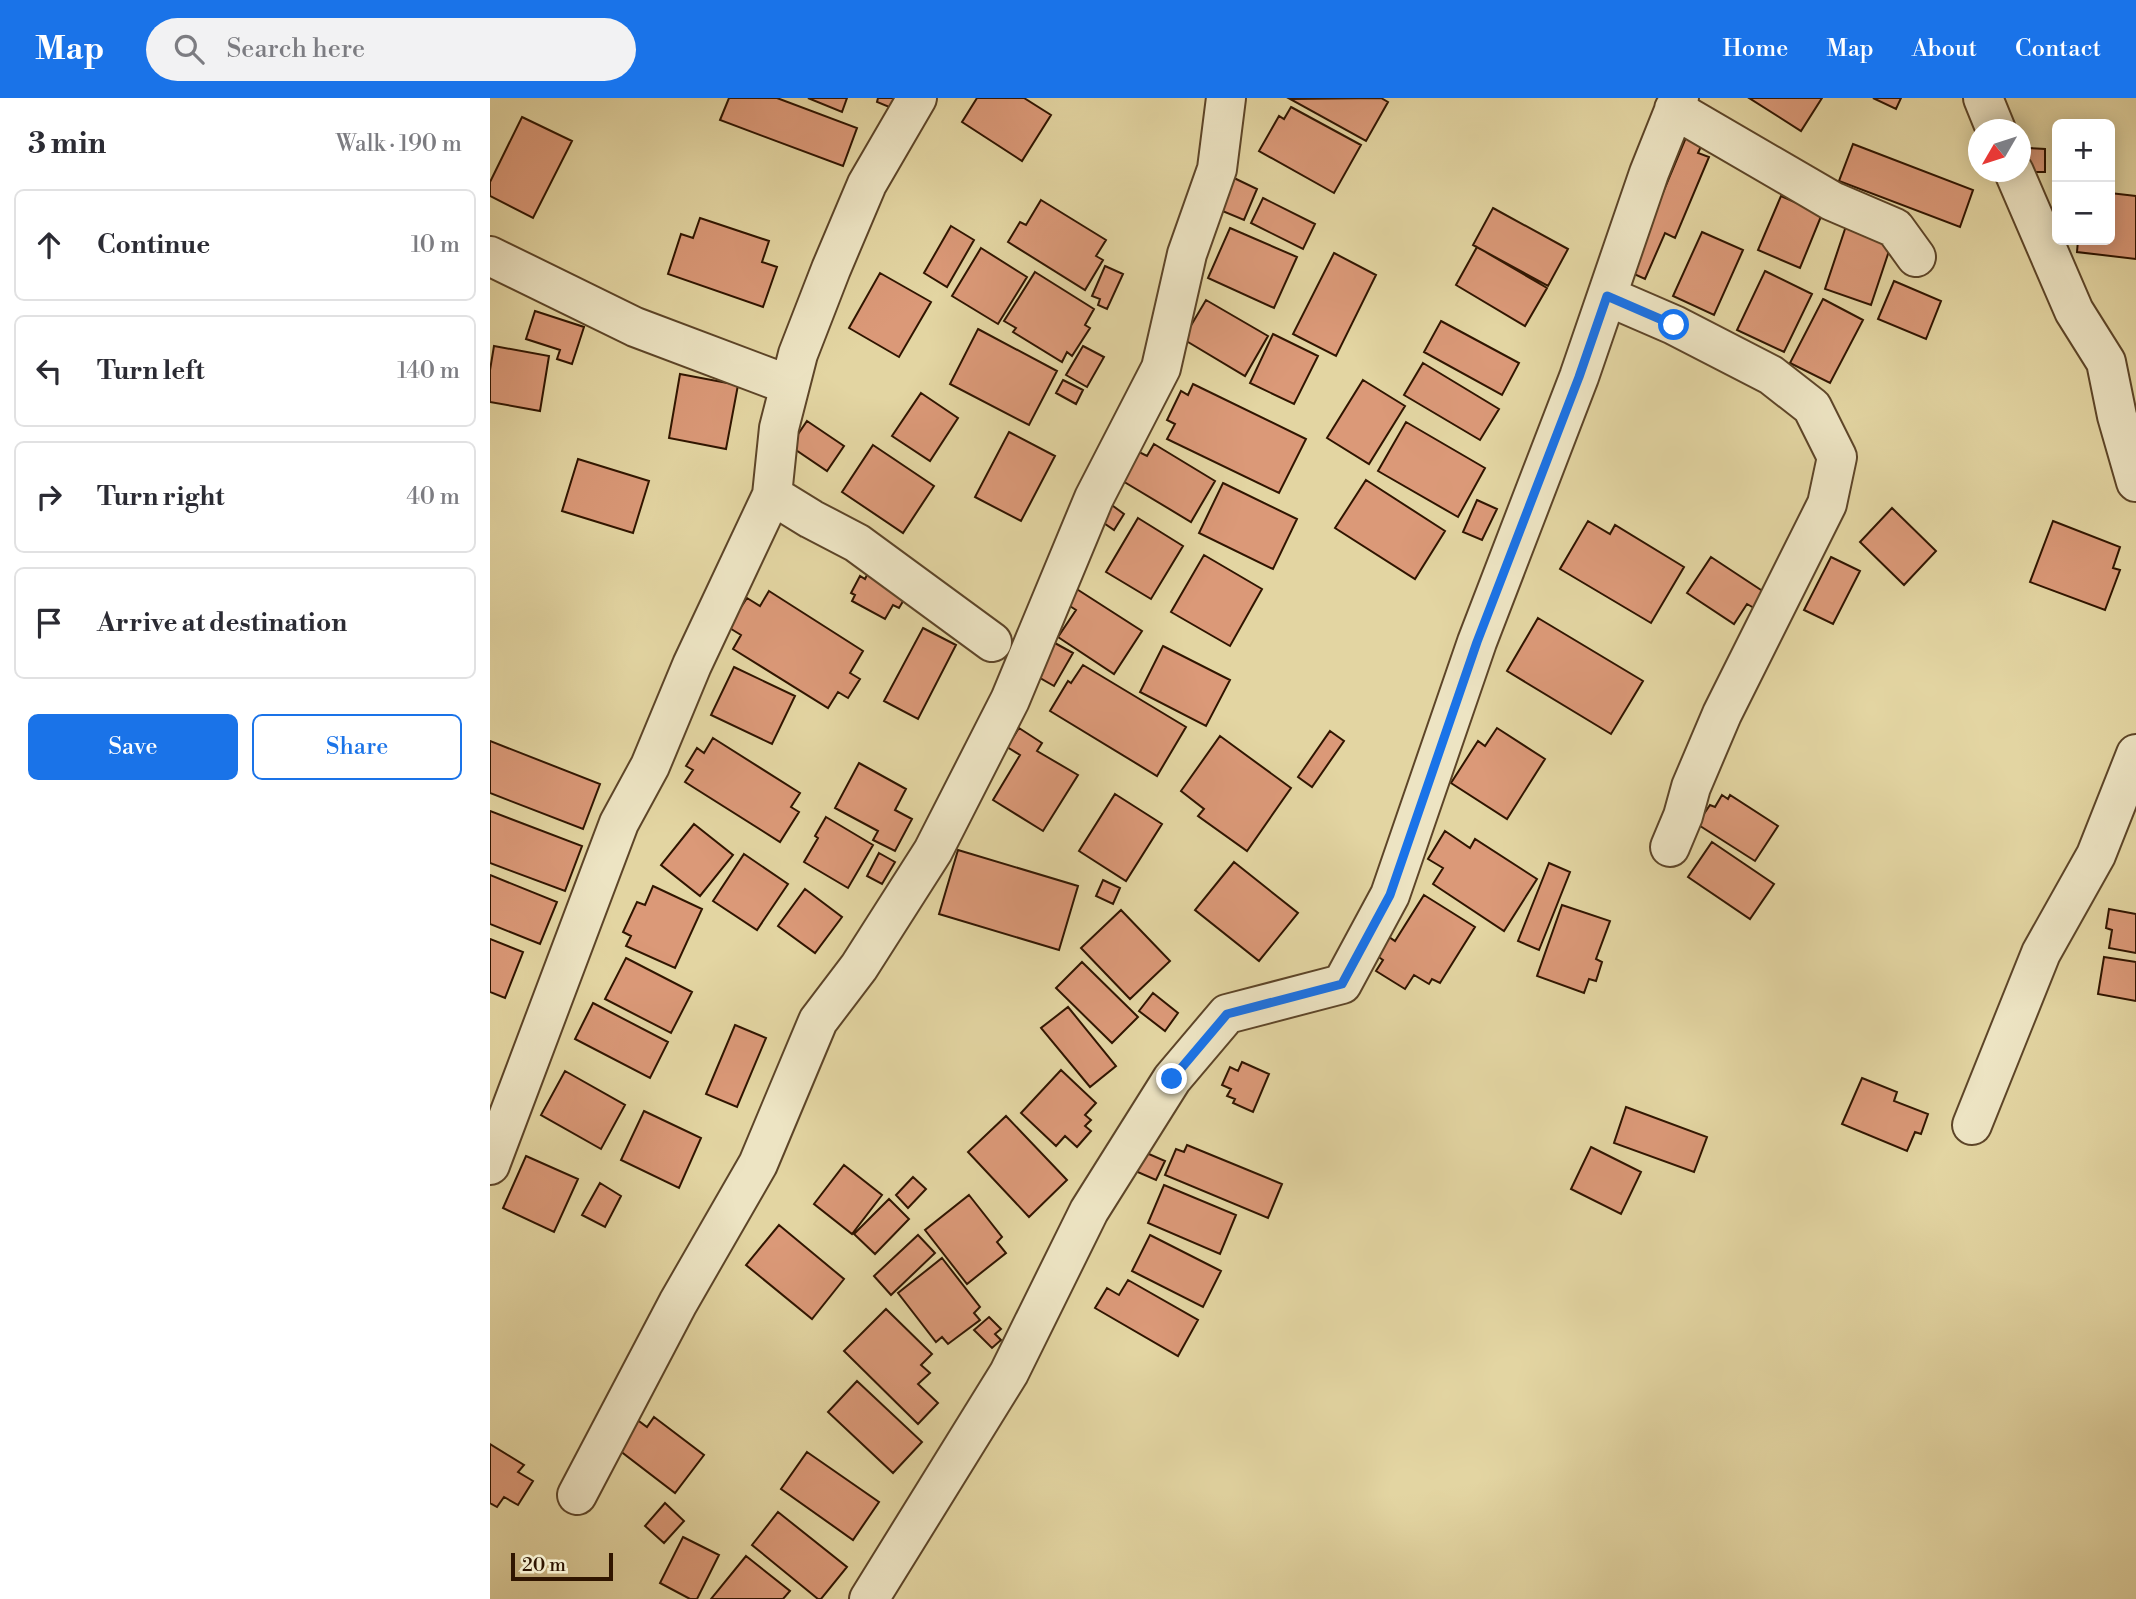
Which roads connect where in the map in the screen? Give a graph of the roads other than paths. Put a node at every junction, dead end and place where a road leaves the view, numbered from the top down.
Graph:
1 (917, 98) edge
2 (1226, 98) edge
3 (1983, 98) edge
4 (1676, 103) edge
5 (1992, 119) edge
6 (2018, 182) edge
7 (490, 256) edge
8 (1916, 257) dead end
9 (1607, 296) junction
10 (789, 385) junction
11 (2136, 482) edge
12 (772, 495) junction
13 (992, 642) dead end
14 (2136, 754) edge
15 (1670, 847) dead end
16 (1972, 1125) dead end
17 (490, 1165) edge
18 (577, 1495) dead end
19 (869, 1599) edge

1 - 10 street
2 - 18 street
3 - 5 street
4 - 8 street
4 - 9 street
6 - 11 street
7 - 10 street
9 - 15 street
9 - 19 street
10 - 12 street
12 - 13 street
12 - 17 street
14 - 16 street

